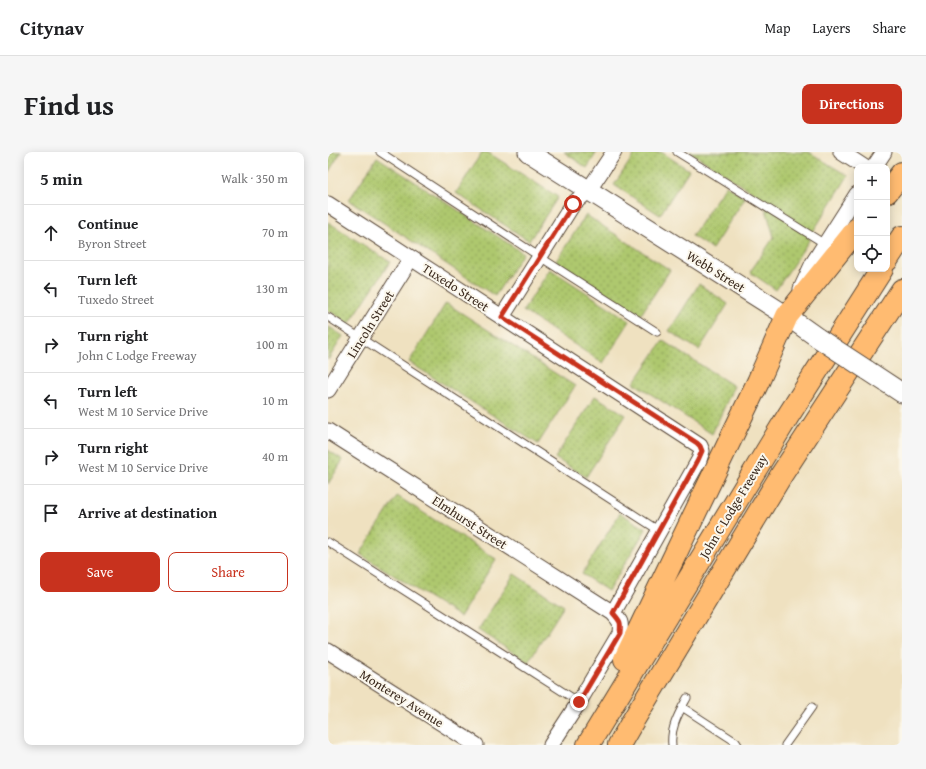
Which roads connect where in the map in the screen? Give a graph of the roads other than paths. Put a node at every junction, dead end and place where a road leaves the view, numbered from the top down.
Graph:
1 (380, 152) edge
2 (528, 152) edge
3 (614, 152) edge
4 (677, 152) edge
5 (841, 152) edge
6 (884, 152) edge
7 (859, 164) edge
8 (876, 164) edge
9 (902, 173) edge
10 (890, 188) edge
11 (588, 191) junction
12 (854, 199) edge
13 (328, 204) edge
14 (854, 233) edge
15 (902, 237) edge
16 (825, 244) junction
17 (890, 255) edge
18 (540, 257) junction
19 (412, 258) junction
20 (880, 272) edge
21 (902, 290) edge
22 (787, 316) junction
23 (328, 317) edge
24 (502, 317) junction
25 (657, 332) dead end
26 (360, 338) junction
27 (328, 390) edge
28 (902, 393) edge
29 (328, 431) edge
30 (658, 530) junction
31 (328, 542) edge
32 (613, 613) junction
33 (328, 651) edge
34 (687, 698) dead end
35 (579, 702) junction
36 (682, 707) junction
37 (812, 707) dead end
38 (606, 715) junction
39 (476, 745) edge
40 (551, 745) edge
41 (588, 745) edge
42 (619, 745) edge
43 (672, 745) edge
44 (738, 745) edge
45 (785, 745) edge

1 - 18 lane
2 - 11 street, Webb Street
3 - 11 street
4 - 16 lane
5 - 7 street
6 - 8 street
9 - 10 highway
11 - 18 street
11 - 22 street, Webb Street
12 - 16 street
13 - 19 street, Tuxedo Street
14 - 22 highway
15 - 17 highway
16 - 22 street
18 - 24 street
18 - 25 lane
19 - 24 street, Tuxedo Street
19 - 26 street, Lincoln Street
20 - 38 highway, John C Lodge Freeway
21 - 42 highway, John C Lodge Freeway
22 - 28 street, Webb Street, bridge
22 - 38 highway
23 - 26 lane
24 - 30 street, Tuxedo Street
26 - 27 street, Lincoln Street
26 - 30 lane
29 - 32 street, Elmhurst Street
30 - 32 street
31 - 35 lane
32 - 35 street
33 - 39 street, Monterey Avenue
34 - 36 lane
35 - 40 street
36 - 43 lane
36 - 44 lane
37 - 45 lane
38 - 41 highway, John C Lodge Freeway

